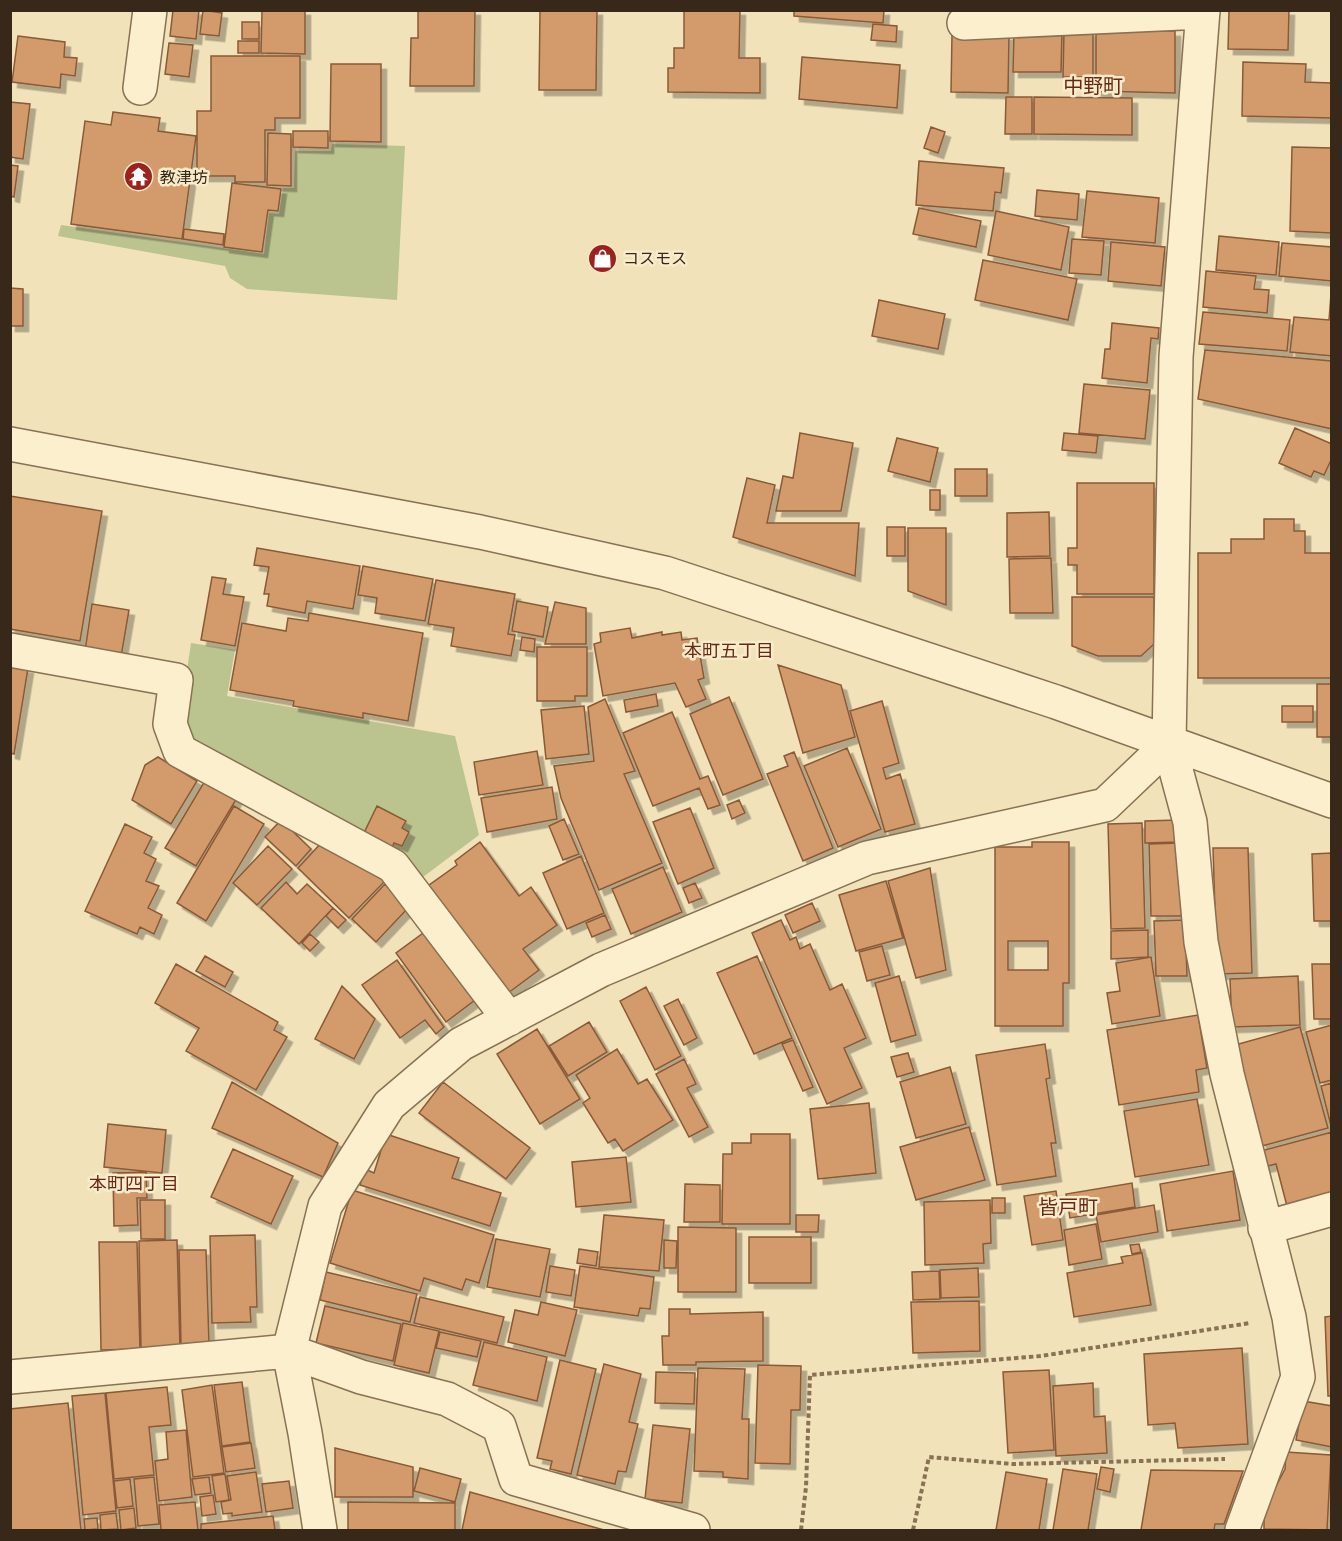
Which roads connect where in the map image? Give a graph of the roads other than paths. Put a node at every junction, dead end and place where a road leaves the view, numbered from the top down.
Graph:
1 (150, 10) edge
2 (1203, 11) edge
3 (964, 23) dead end
4 (140, 88) dead end
5 (10, 444) edge
6 (10, 650) edge
7 (1169, 744) junction
8 (1332, 801) edge
9 (509, 1018) junction
10 (1332, 1209) edge
11 (1265, 1228) junction
12 (289, 1351) junction
13 (10, 1377) edge
14 (320, 1530) edge
15 (693, 1530) edge
16 (1242, 1530) edge

1 - 4 street
2 - 3 street
2 - 7 street
5 - 7 street
6 - 9 street
7 - 8 street
7 - 9 street
7 - 11 street
9 - 12 street
10 - 11 street
11 - 16 street
12 - 13 street
12 - 14 street
12 - 15 street

